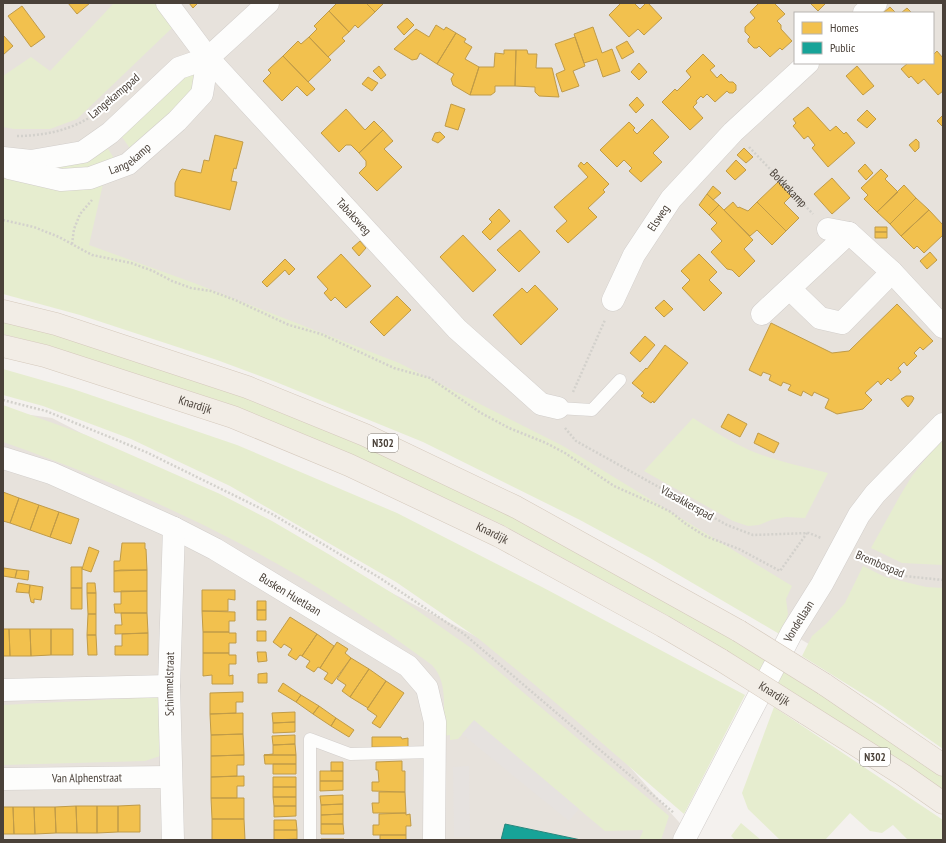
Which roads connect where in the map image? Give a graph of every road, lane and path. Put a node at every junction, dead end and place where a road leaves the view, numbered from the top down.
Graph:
1 (167, 3) edge
2 (268, 3) edge
3 (876, 3) edge
4 (865, 12) edge
5 (208, 58) junction
6 (807, 64) edge
7 (103, 108) dead end
8 (733, 132) junction
9 (11, 136) dead end
10 (3, 158) edge
11 (3, 166) edge
12 (102, 174) junction
13 (3, 220) edge
14 (828, 229) joint
15 (849, 233) junction
16 (72, 244) junction
17 (892, 272) junction
18 (790, 289) junction
19 (614, 300) joint
20 (3, 311) edge
21 (762, 314) dead end
22 (943, 327) edge
23 (3, 346) edge
24 (620, 380) dead end
25 (3, 400) edge
26 (558, 408) junction
27 (943, 424) edge
28 (3, 458) edge
29 (174, 528) junction
30 (806, 533) junction
31 (841, 548) junction
32 (943, 580) edge
33 (169, 686) junction
34 (3, 690) edge
35 (434, 752) junction
36 (943, 765) edge
37 (171, 777) junction
38 (3, 779) edge
39 (943, 803) edge
40 (688, 834) edge
41 (173, 840) edge
42 (310, 840) edge
43 (434, 840) edge

1 - 5 street, Tabaksweg
2 - 5 street
3 - 4 street
5 - 10 street
5 - 12 street, Langekamp
5 - 26 street, Tabaksweg
6 - 8 street, Elsweg
7 - 9 path, Langekamppad
8 - 14 path, Bokkekamp
8 - 19 street, Elsweg
11 - 12 street, Langekamp
12 - 16 path
13 - 16 path
14 - 15 street
15 - 17 street
15 - 18 street
16 - 30 path
17 - 18 street
17 - 22 street
18 - 21 street
19 - 26 path
20 - 36 main road, N302, bridge
23 - 39 main road, Knardijk / N302, bridge
24 - 26 lane
25 - 40 path
26 - 30 path, Vlasakkerspad
27 - 31 street, Vondellaan
28 - 29 street, Busken Huetlaan
29 - 33 street, Schimmelstraat
29 - 35 street, Busken Huetlaan
30 - 31 path, Vlasakkerspad
31 - 32 path, Brembospad
31 - 40 street, Vondellaan
33 - 34 street
33 - 37 street, Schimmelstraat
35 - 42 lane
35 - 43 street, Busken Huetlaan
37 - 38 street, Van Alphenstraat
37 - 41 street, Schimmelstraat

